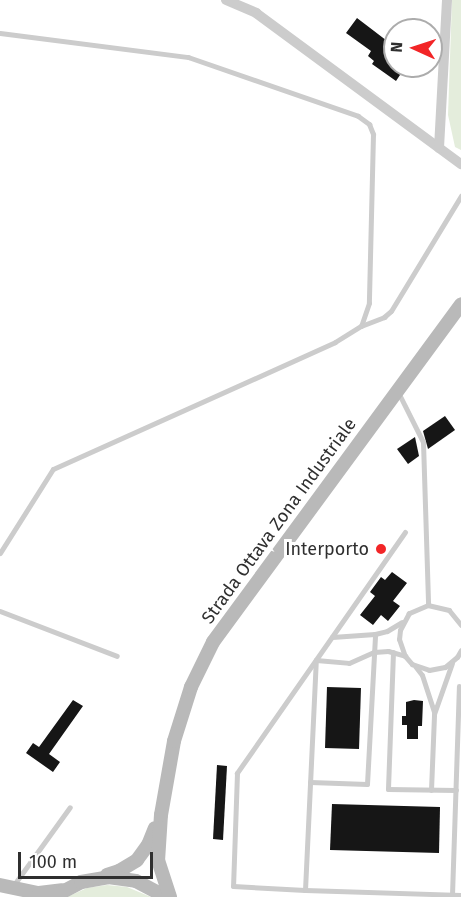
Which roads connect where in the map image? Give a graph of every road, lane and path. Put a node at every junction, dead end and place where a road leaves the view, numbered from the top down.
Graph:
1 (226, 0) edge
2 (447, 0) edge
3 (0, 33) edge
4 (439, 148) junction
5 (461, 164) edge
6 (461, 196) edge
7 (461, 304) edge
8 (361, 326) junction
9 (397, 391) junction
10 (405, 532) dead end
11 (0, 553) edge
12 (428, 605) junction
13 (0, 611) edge
14 (459, 619) edge
15 (404, 621) junction
16 (461, 625) edge
17 (375, 634) junction
18 (332, 637) junction
19 (461, 650) edge
20 (374, 652) junction
21 (393, 652) junction
22 (117, 656) dead end
23 (405, 656) junction
24 (457, 658) edge
25 (316, 660) junction
26 (412, 663) junction
27 (459, 686) dead end
28 (434, 714) junction
29 (310, 782) junction
30 (431, 790) junction
31 (456, 790) junction
32 (70, 807) dead end
33 (160, 815) junction
34 (101, 877) junction
35 (4, 890) edge
36 (305, 890) junction
37 (57, 894) edge
38 (453, 895) junction
39 (461, 895) edge
40 (168, 897) edge

1 - 4 street
2 - 4 street
3 - 8 lane
4 - 5 street
6 - 8 lane
7 - 9 main road, Strada Ottava Zona Industriale
8 - 11 lane
9 - 12 lane
9 - 33 main road, Strada Ottava Zona Industriale
10 - 18 lane
12 - 14 lane
12 - 15 lane
13 - 22 lane
14 - 16 lane
15 - 17 lane
15 - 23 lane
17 - 18 lane
17 - 20 lane
18 - 25 lane
19 - 24 lane
20 - 21 lane
20 - 25 lane
20 - 29 lane
21 - 23 lane
21 - 30 lane
23 - 26 lane
24 - 26 lane
24 - 28 lane
25 - 29 lane
25 - 36 lane
26 - 28 lane
27 - 31 lane
28 - 30 lane
29 - 36 lane
30 - 31 lane
31 - 38 lane
32 - 35 lane
33 - 34 main road
33 - 40 main road
34 - 37 main road
34 - 40 main road
35 - 37 main road
36 - 38 lane
38 - 39 lane

